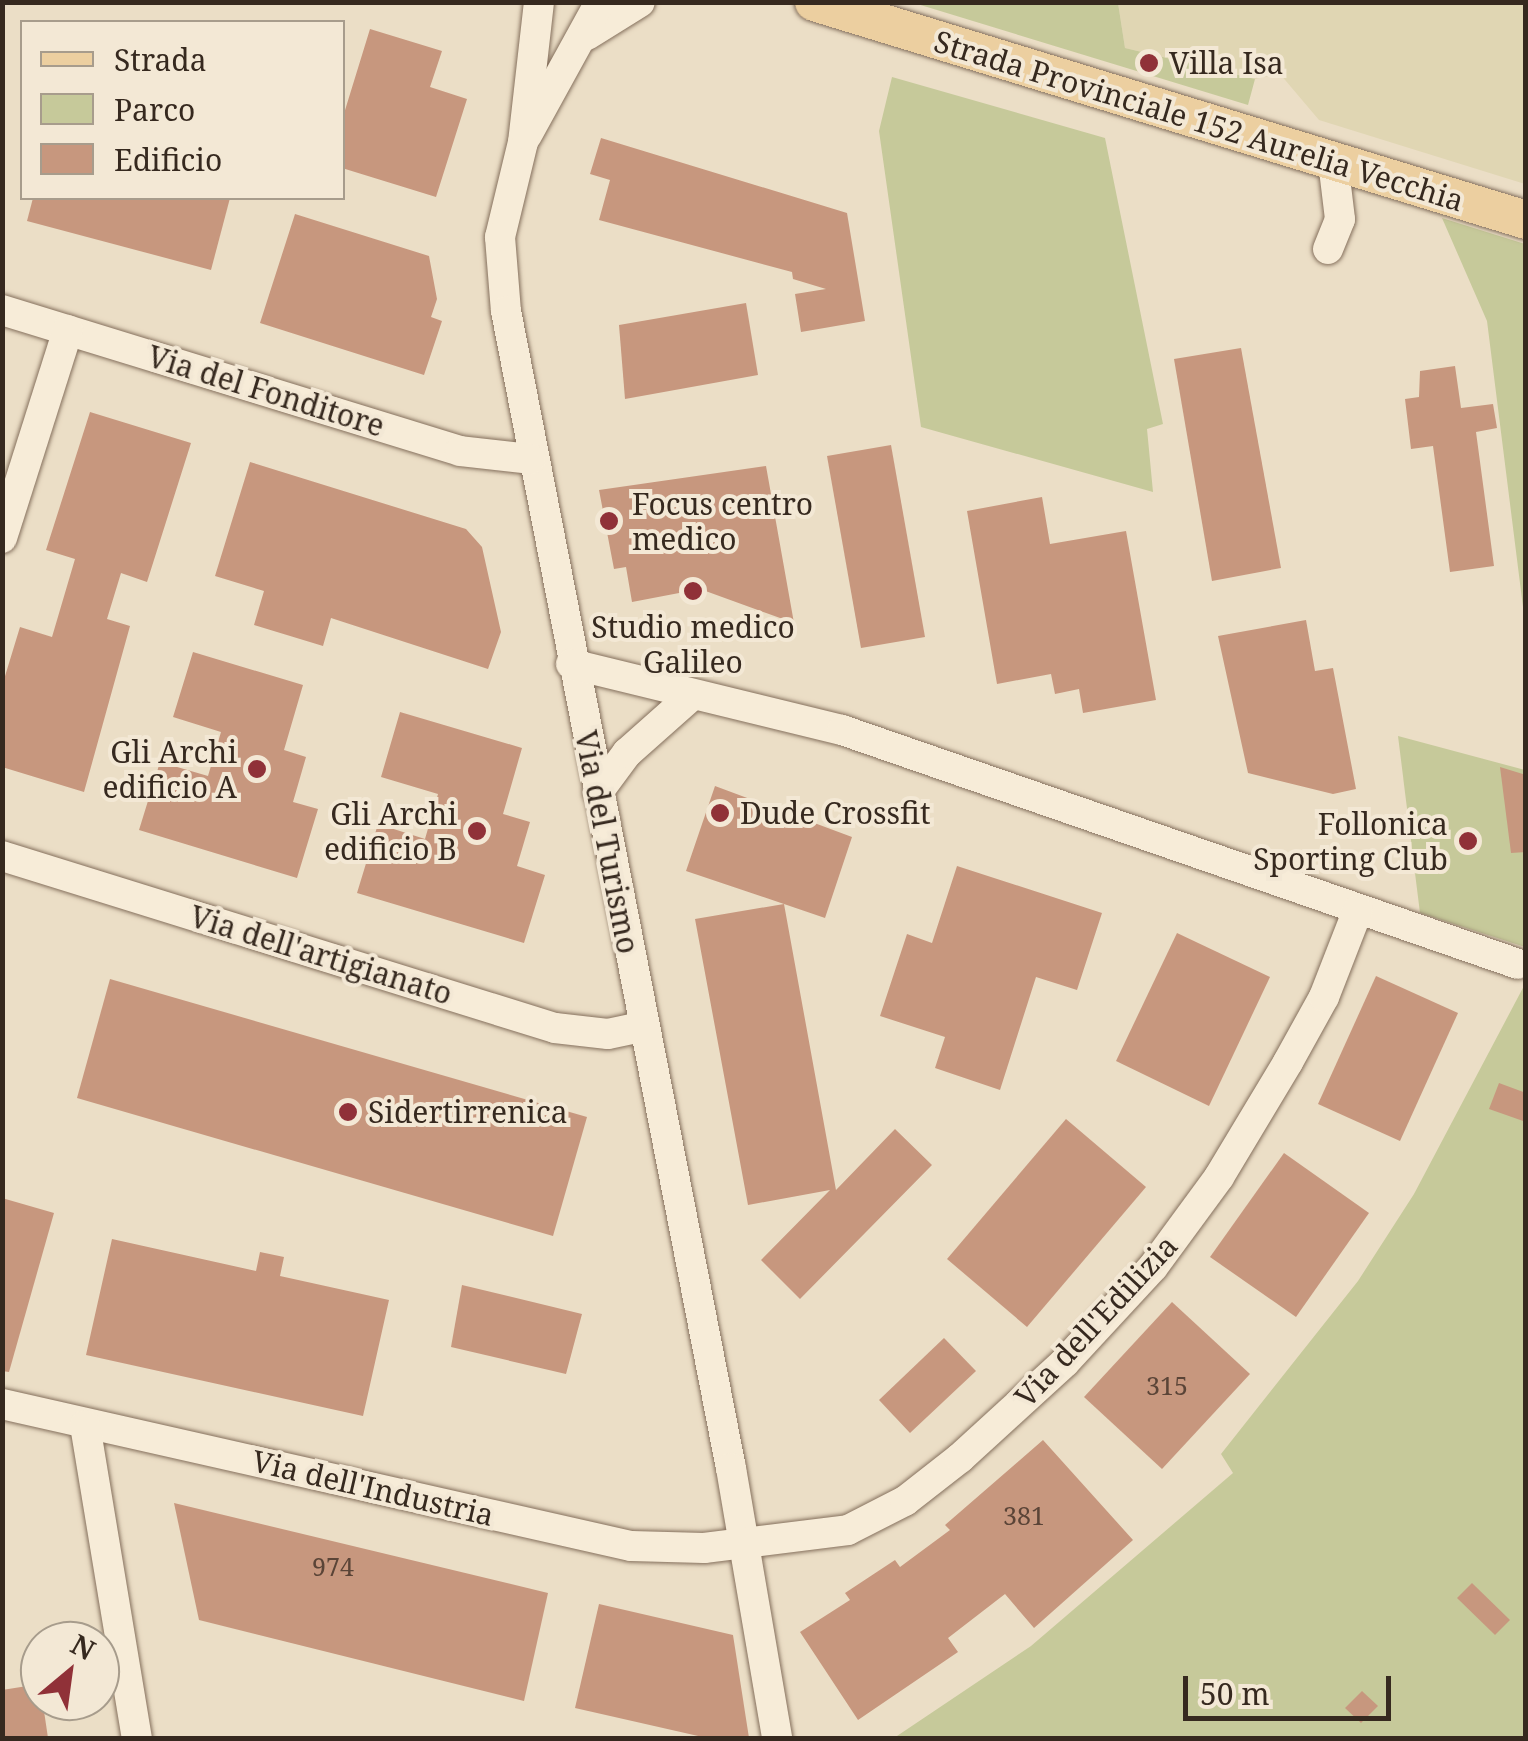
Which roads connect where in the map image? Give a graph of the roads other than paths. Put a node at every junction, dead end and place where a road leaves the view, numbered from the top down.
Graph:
1 (600, 2) edge
2 (640, 2) edge
3 (829, 5) edge
4 (535, 9) edge
5 (584, 37) junction
6 (524, 142) junction
7 (1334, 160) junction
8 (1526, 220) edge
9 (1328, 248) dead end
10 (2, 310) edge
11 (68, 330) junction
12 (531, 459) junction
13 (2, 538) edge
14 (571, 664) junction
15 (690, 697) junction
16 (598, 792) junction
17 (2, 856) edge
18 (1358, 910) junction
19 (1518, 964) dead end
20 (642, 1026) junction
21 (2, 1404) edge
22 (86, 1425) junction
23 (745, 1542) junction
24 (137, 1738) edge
25 (776, 1738) edge

1 - 5 street, Via del Turismo
2 - 5 street, Via del Turismo
3 - 7 main road, Strada Provinciale 152 Aurelia Vecchia
4 - 6 street, Via del Turismo
5 - 6 street, Via del Turismo
6 - 12 street, Via del Turismo
7 - 8 main road, Strada Provinciale 152 Aurelia Vecchia
7 - 9 street
10 - 11 street, Via del Fonditore
11 - 12 street, Via del Fonditore
11 - 13 street
12 - 14 street, Via del Turismo
14 - 15 street
14 - 16 street, Via del Turismo
15 - 16 street
15 - 18 street
16 - 20 street, Via del Turismo
17 - 20 street, Via dell'artigianato
18 - 19 street
18 - 23 street, Via dell'Edilizia
20 - 23 street, Via del Turismo
21 - 22 street, Via dell'Industria
22 - 23 street, Via dell'Industria
22 - 24 street
23 - 25 street, Via del Turismo

